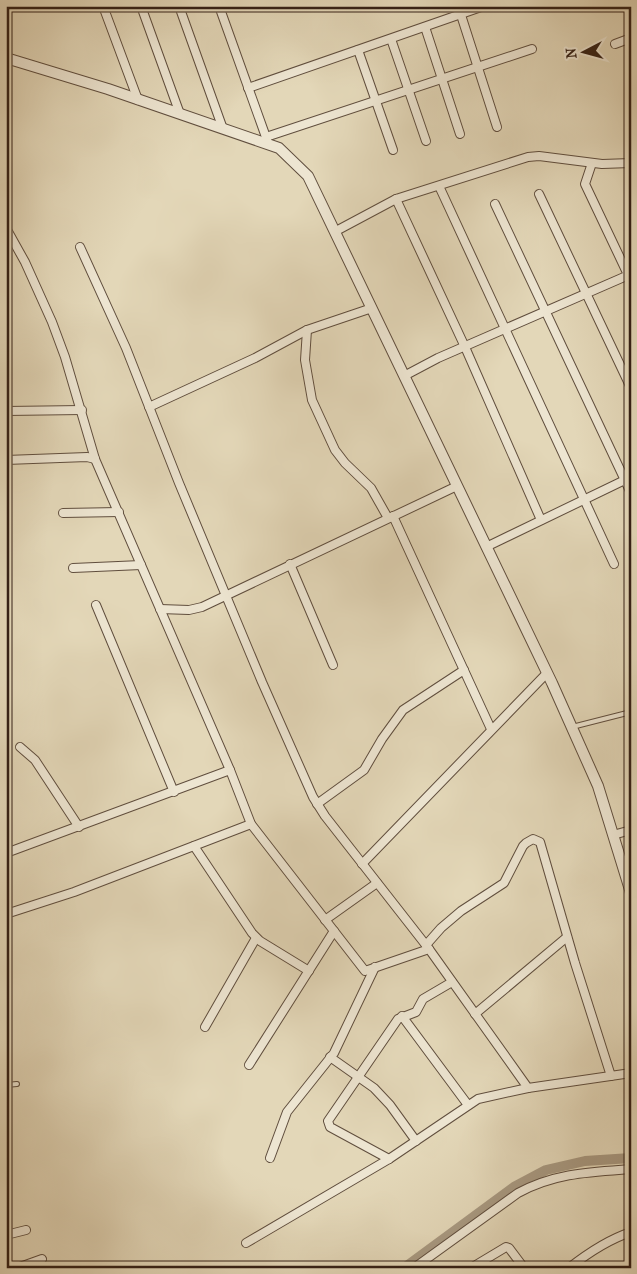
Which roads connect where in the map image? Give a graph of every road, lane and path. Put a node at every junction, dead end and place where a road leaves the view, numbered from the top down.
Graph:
1 (103, 6) edge
2 (141, 6) edge
3 (180, 6) edge
4 (219, 6) edge
5 (484, 6) edge
6 (461, 15) junction
7 (425, 27) junction
8 (631, 38) edge
9 (391, 39) junction
10 (615, 44) dead end
11 (532, 49) dead end
12 (358, 50) junction
13 (6, 58) edge
14 (478, 67) junction
15 (442, 79) junction
16 (248, 88) junction
17 (410, 90) junction
18 (138, 100) junction
19 (376, 101) junction
20 (180, 114) junction
21 (497, 127) dead end
22 (223, 129) junction
23 (460, 134) dead end
24 (267, 141) junction
25 (426, 142) dead end
26 (393, 150) dead end
27 (592, 163) junction
28 (631, 163) edge
29 (439, 186) junction
30 (539, 194) dead end
31 (396, 199) junction
32 (495, 204) dead end
33 (6, 228) edge
34 (336, 231) junction
35 (80, 247) dead end
36 (630, 277) edge
37 (586, 295) junction
38 (372, 308) junction
39 (546, 312) junction
40 (306, 330) junction
41 (505, 330) junction
42 (465, 347) junction
43 (404, 376) junction
44 (631, 388) edge
45 (149, 407) junction
46 (82, 410) junction
47 (6, 411) edge
48 (95, 458) junction
49 (6, 460) edge
50 (628, 479) edge
51 (457, 486) junction
52 (631, 493) edge
53 (584, 499) junction
54 (119, 512) junction
55 (63, 513) dead end
56 (391, 517) junction
57 (540, 520) junction
58 (486, 546) junction
59 (141, 564) junction
60 (290, 564) junction
61 (614, 564) dead end
62 (73, 568) dead end
63 (225, 594) junction
64 (96, 605) dead end
65 (160, 609) junction
66 (333, 665) dead end
67 (464, 670) junction
68 (547, 673) junction
69 (631, 712) edge
70 (572, 728) junction
71 (491, 729) junction
72 (20, 747) dead end
73 (230, 770) junction
74 (174, 792) junction
75 (317, 804) junction
76 (251, 824) junction
77 (79, 826) junction
78 (631, 830) edge
79 (613, 835) junction
80 (194, 846) junction
81 (6, 853) edge
82 (362, 864) junction
83 (377, 882) junction
84 (631, 894) edge
85 (6, 914) edge
86 (325, 920) junction
87 (334, 931) junction
88 (567, 937) junction
89 (256, 938) junction
90 (427, 947) junction
91 (375, 967) junction
92 (308, 971) junction
93 (452, 982) junction
94 (475, 1014) junction
95 (402, 1016) junction
96 (205, 1028) dead end
97 (330, 1057) junction
98 (249, 1064) dead end
99 (631, 1073) edge
100 (358, 1076) junction
101 (611, 1076) junction
102 (17, 1084) dead end
103 (6, 1085) edge
104 (528, 1088) junction
105 (468, 1105) junction
106 (416, 1141) junction
107 (270, 1158) dead end
108 (389, 1159) junction
109 (631, 1169) edge
110 (26, 1230) dead end
111 (631, 1232) edge
112 (6, 1235) edge
113 (246, 1244) dead end
114 (42, 1259) dead end
115 (17, 1268) edge
116 (414, 1268) edge
117 (471, 1268) edge
118 (524, 1268) edge
119 (569, 1268) edge

1 - 18 street
2 - 20 street
3 - 22 street
4 - 16 street
5 - 6 street
6 - 7 street
6 - 14 street
7 - 9 street
7 - 15 street
8 - 10 street
9 - 12 street
9 - 17 street
11 - 14 street
12 - 16 street
12 - 19 street
13 - 18 street
14 - 15 street
14 - 21 street
15 - 17 street
15 - 23 street
16 - 24 street
17 - 19 street
17 - 25 street
18 - 20 street
19 - 24 street
19 - 26 street
20 - 22 street
22 - 24 street
24 - 34 street
27 - 28 street
27 - 29 street
27 - 36 street
29 - 31 street
29 - 41 street
30 - 37 street
31 - 34 street
31 - 42 street
32 - 39 street
33 - 46 street
34 - 38 street
35 - 45 street
36 - 37 street
37 - 39 street
37 - 44 street
38 - 40 street
38 - 43 street
39 - 41 street
39 - 50 street
40 - 45 street
40 - 56 street
41 - 42 street
41 - 53 street
42 - 43 street
42 - 57 street
43 - 51 street
45 - 63 street
46 - 47 street
46 - 48 street
48 - 49 street
48 - 54 street
50 - 52 street
50 - 53 street
51 - 56 street
51 - 58 street
53 - 57 street
53 - 61 street
54 - 55 street
54 - 59 street
56 - 60 street
56 - 67 street
57 - 58 street
58 - 68 street
59 - 62 street
59 - 65 street
60 - 63 street
60 - 66 street
63 - 65 street
63 - 75 street
64 - 74 street
65 - 73 street
67 - 71 street
67 - 75 street
68 - 70 street
68 - 71 street
69 - 70 lane
70 - 79 street
71 - 82 street
72 - 77 street
73 - 74 street
73 - 76 street
74 - 77 street
75 - 82 street
76 - 80 street
76 - 86 street
77 - 81 street
78 - 79 street
79 - 84 street
80 - 85 street
80 - 89 street
82 - 83 street
83 - 86 street
83 - 90 street
86 - 87 street
87 - 91 street
87 - 92 street
88 - 90 street
88 - 94 street
88 - 101 street
89 - 92 street
89 - 96 street
90 - 91 street
90 - 93 street
91 - 97 street
92 - 98 street
93 - 94 street
93 - 95 street
94 - 104 street
95 - 100 street
95 - 105 street
97 - 100 street
97 - 107 street
99 - 101 street
100 - 106 street
100 - 108 street
101 - 104 street
102 - 103 lane
104 - 105 street
105 - 106 street
106 - 108 street
108 - 113 street
109 - 116 street
110 - 112 street
111 - 119 street
114 - 115 street
117 - 118 street

